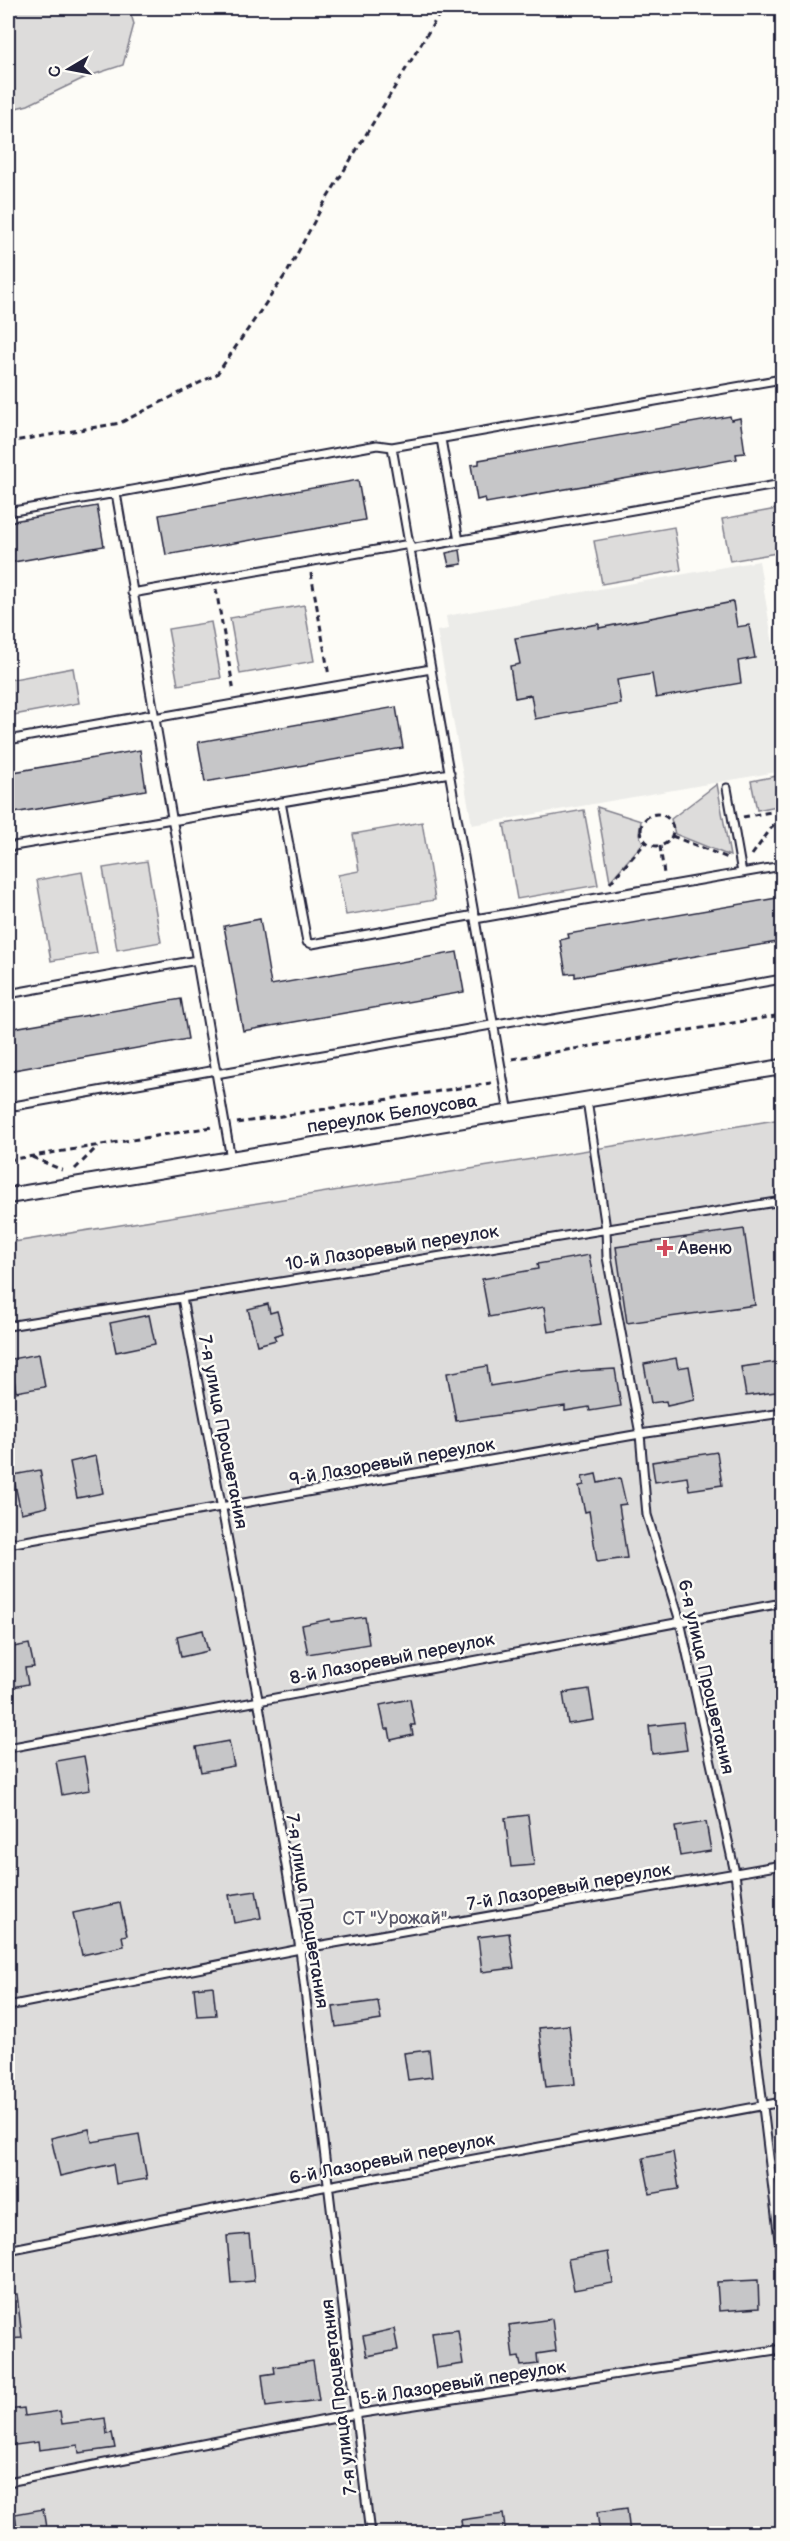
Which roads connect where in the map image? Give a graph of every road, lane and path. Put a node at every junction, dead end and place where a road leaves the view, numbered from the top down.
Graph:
1 (443, 8) edge
2 (781, 379) edge
3 (783, 396) edge
4 (441, 439) junction
5 (8, 442) edge
6 (393, 447) junction
7 (783, 484) edge
8 (116, 493) junction
9 (8, 512) edge
10 (459, 541) junction
11 (410, 547) junction
12 (313, 584) dead end
13 (132, 593) junction
14 (218, 602) dead end
15 (431, 669) junction
16 (330, 686) junction
17 (236, 703) junction
18 (154, 716) junction
19 (8, 740) edge
20 (450, 773) junction
21 (727, 788) dead end
22 (281, 802) junction
23 (783, 812) edge
24 (733, 819) junction
25 (172, 820) junction
26 (672, 836) junction
27 (646, 842) junction
28 (660, 846) junction
29 (8, 847) edge
30 (783, 866) edge
31 (741, 868) junction
32 (667, 886) junction
33 (612, 896) junction
34 (475, 917) junction
35 (197, 960) junction
36 (783, 979) edge
37 (8, 994) edge
38 (783, 1015) edge
39 (494, 1025) junction
40 (501, 1061) junction
41 (783, 1067) edge
42 (216, 1072) junction
43 (504, 1080) junction
44 (587, 1100) junction
45 (8, 1107) edge
46 (509, 1113) junction
47 (225, 1124) junction
48 (99, 1145) junction
49 (31, 1156) junction
50 (231, 1159) junction
51 (8, 1160) edge
52 (8, 1196) edge
53 (783, 1201) edge
54 (606, 1229) junction
55 (182, 1298) junction
56 (8, 1326) edge
57 (783, 1413) edge
58 (640, 1434) junction
59 (221, 1506) junction
60 (8, 1544) edge
61 (783, 1603) edge
62 (680, 1621) junction
63 (258, 1699) junction
64 (8, 1748) edge
65 (783, 1865) edge
66 (735, 1873) junction
67 (300, 1949) junction
68 (8, 2006) edge
69 (783, 2102) edge
70 (763, 2105) junction
71 (328, 2186) junction
72 (8, 2250) edge
73 (783, 2265) edge
74 (783, 2349) edge
75 (356, 2414) junction
76 (8, 2482) edge
77 (370, 2534) edge

1 - 5 path
2 - 3 lane
2 - 4 lane
4 - 6 lane
4 - 10 lane
6 - 8 lane
6 - 11 lane
7 - 10 lane
8 - 9 lane
8 - 13 lane
10 - 11 lane
11 - 13 lane
11 - 15 lane
12 - 16 path
13 - 18 lane
14 - 17 path
15 - 16 lane
15 - 20 lane
16 - 17 lane
17 - 18 lane
18 - 19 lane
18 - 25 lane
20 - 22 lane
20 - 34 lane
21 - 24 lane
22 - 25 lane
22 - 34 lane
23 - 24 path
23 - 31 path
24 - 31 lane
25 - 29 lane
25 - 35 lane
26 - 27 path
26 - 28 path
26 - 31 path
27 - 28 path
27 - 33 path
28 - 32 path
30 - 31 lane
31 - 32 lane
32 - 33 lane
33 - 34 lane
34 - 39 lane
35 - 37 lane
35 - 42 lane
36 - 39 lane
38 - 40 path
39 - 40 lane
39 - 42 lane
40 - 43 lane
41 - 44 street, переулок Белоусова
42 - 45 lane
42 - 47 lane
43 - 46 lane
43 - 47 path
44 - 46 street, переулок Белоусова
44 - 54 lane, 6-я улица Процветания
46 - 50 street, переулок Белоусова
47 - 48 path
47 - 50 lane
48 - 49 path
48 - 49 path
49 - 51 path
50 - 52 street, переулок Белоусова
53 - 54 lane, 10-й Лазоревый переулок
54 - 55 lane, 10-й Лазоревый переулок
54 - 58 lane, 6-я улица Процветания
55 - 56 lane, 10-й Лазоревый переулок
55 - 59 lane, 7-я улица Процветания
57 - 58 lane, 9-й Лазоревый переулок
58 - 59 lane, 9-й Лазоревый переулок
58 - 62 lane, 6-я улица Процветания
59 - 60 lane, 9-й Лазоревый переулок
59 - 63 lane, 7-я улица Процветания
61 - 62 lane, 8-й Лазоревый переулок
62 - 63 lane, 8-й Лазоревый переулок
62 - 66 lane, 6-я улица Процветания
63 - 64 lane, 8-й Лазоревый переулок
63 - 67 lane, 7-я улица Процветания
65 - 66 lane, 7-й Лазоревый переулок
66 - 67 lane, 7-й Лазоревый переулок
66 - 70 lane, 6-я улица Процветания
67 - 68 lane, 7-й Лазоревый переулок
67 - 71 lane, 7-я улица Процветания
69 - 70 lane, 6-й Лазоревый переулок
70 - 71 lane, 6-й Лазоревый переулок
70 - 73 lane, 6-я улица Процветания
71 - 72 lane, 6-й Лазоревый переулок
71 - 75 lane, 7-я улица Процветания
74 - 75 lane, 5-й Лазоревый переулок
75 - 76 lane, 5-й Лазоревый переулок
75 - 77 lane, 7-я улица Процветания

